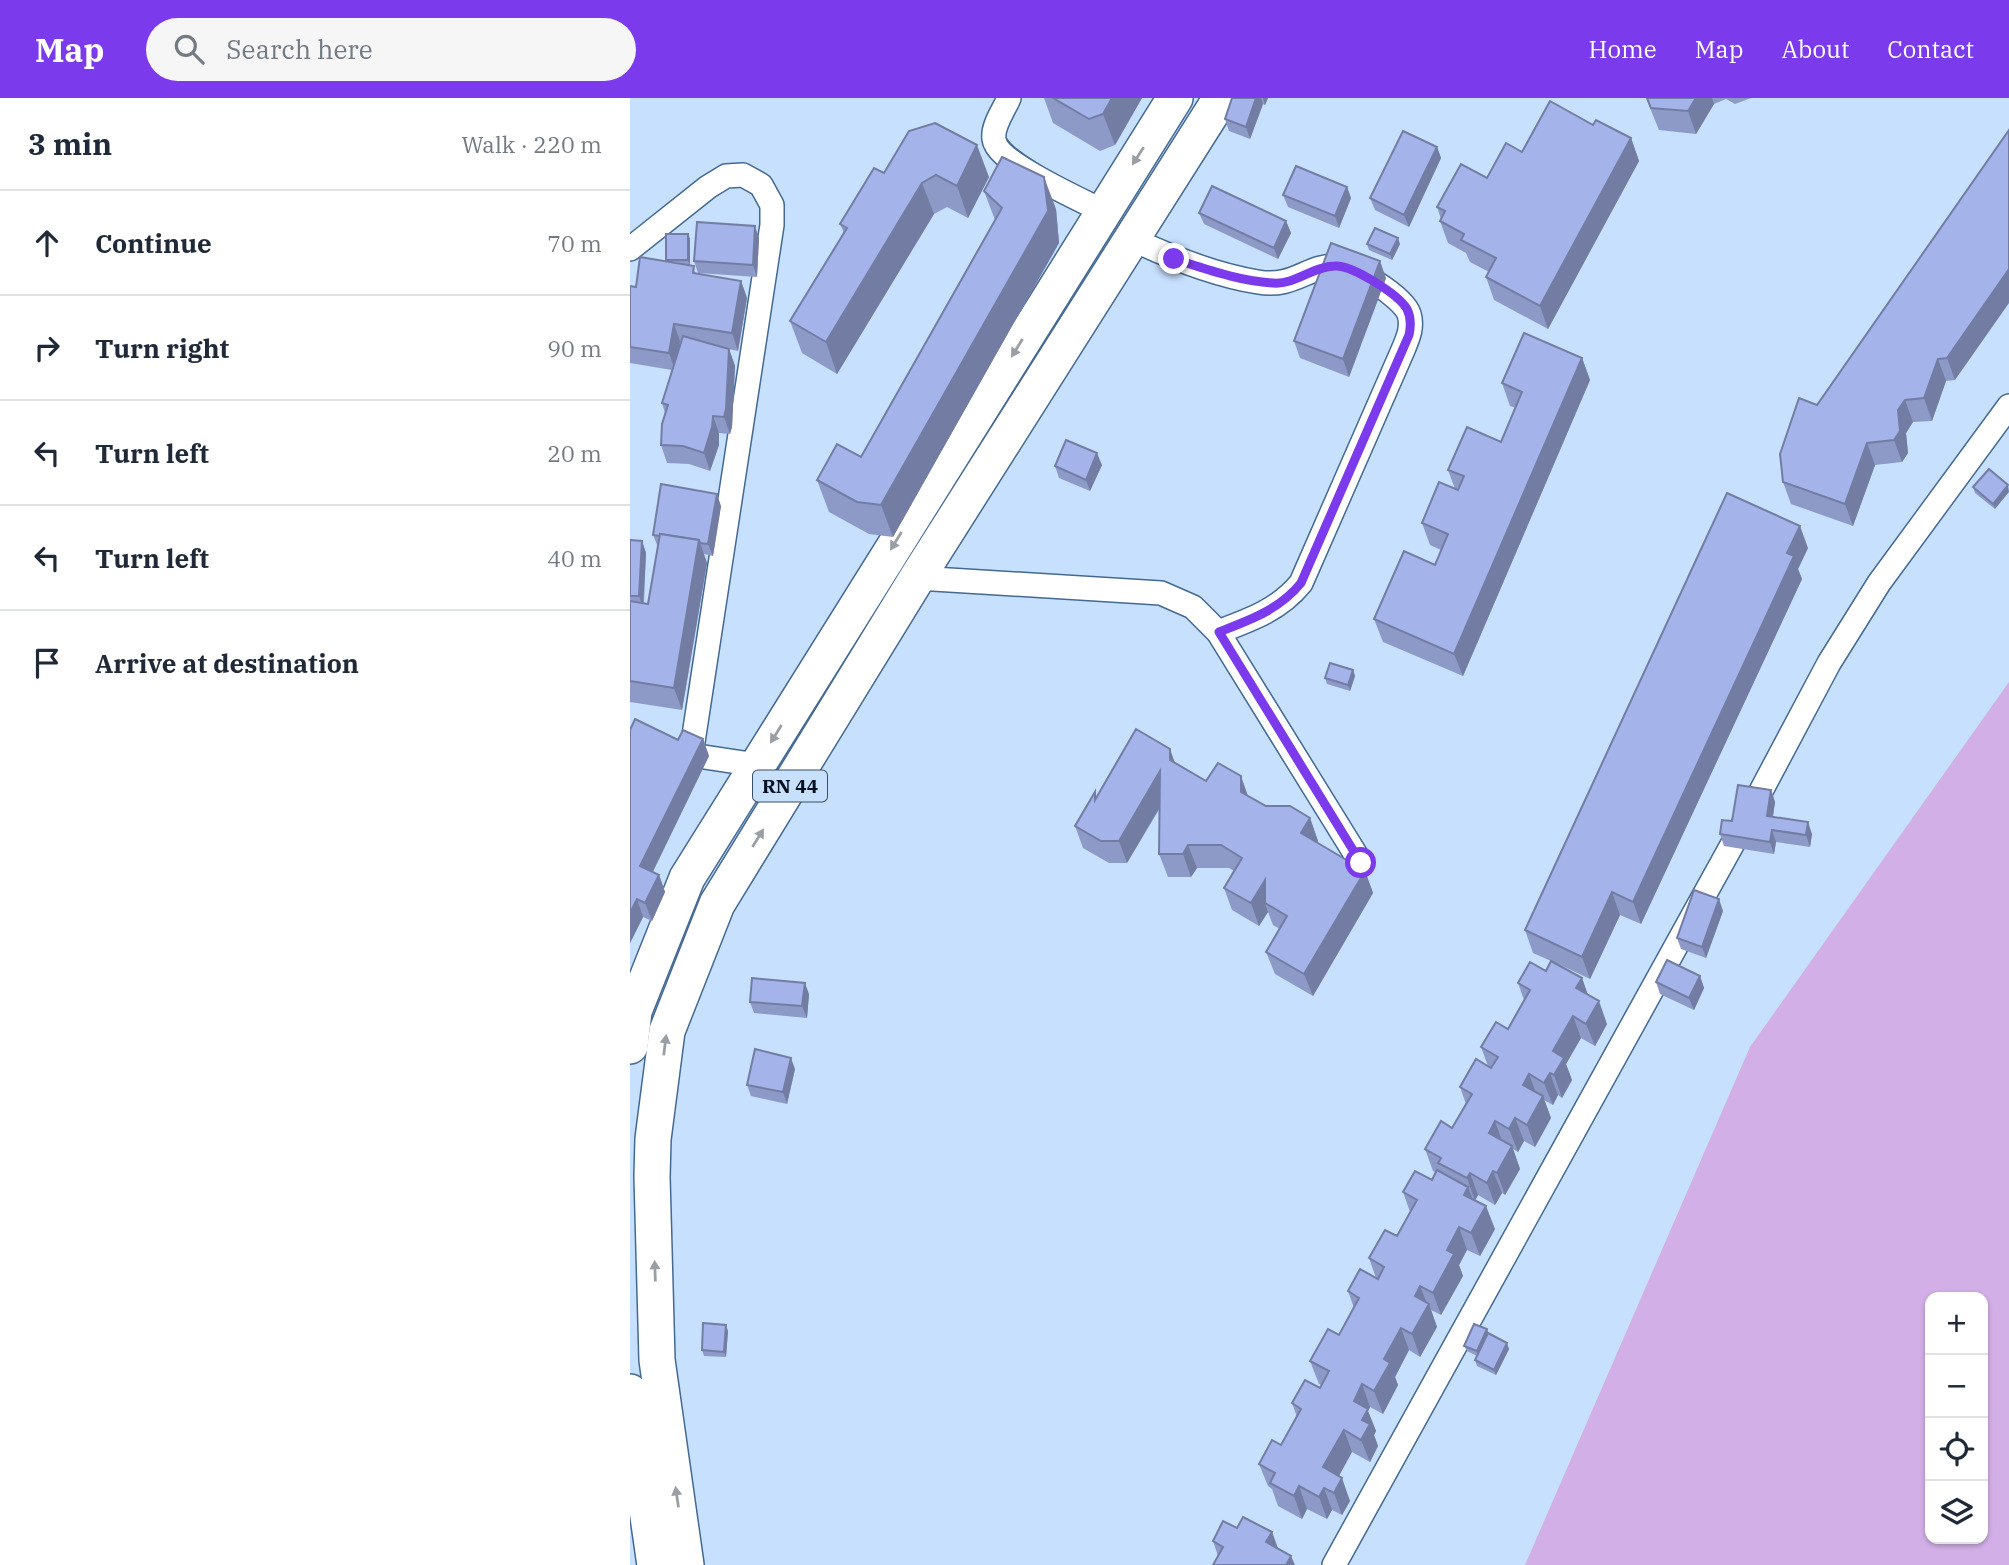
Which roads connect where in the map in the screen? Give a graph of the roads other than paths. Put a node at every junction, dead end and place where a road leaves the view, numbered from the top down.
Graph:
1 (1009, 98) edge
2 (1175, 98) edge
3 (1221, 98) edge
4 (1103, 211) junction
5 (1132, 239) junction
6 (630, 249) edge
7 (2009, 406) edge
8 (917, 579) junction
9 (1219, 632) junction
10 (630, 742) edge
11 (691, 755) junction
12 (757, 765) junction
13 (1361, 863) dead end
14 (630, 1046) edge
15 (642, 1134) edge
16 (630, 1392) edge
17 (654, 1565) edge
18 (686, 1565) edge
19 (1334, 1565) edge

1 - 4 street
2 -> 4 main road, RN 44
3 - 5 main road, RN 44
4 -> 12 main road, RN 44
5 - 8 main road, RN 44
5 - 9 street
6 - 11 street
7 - 19 street
8 - 9 street
15 -> 8 main road, RN 44
9 - 13 street
10 - 11 street
11 - 12 street
12 - 14 main road, RN 44
18 -> 15 main road, RN 44
16 - 17 main road

